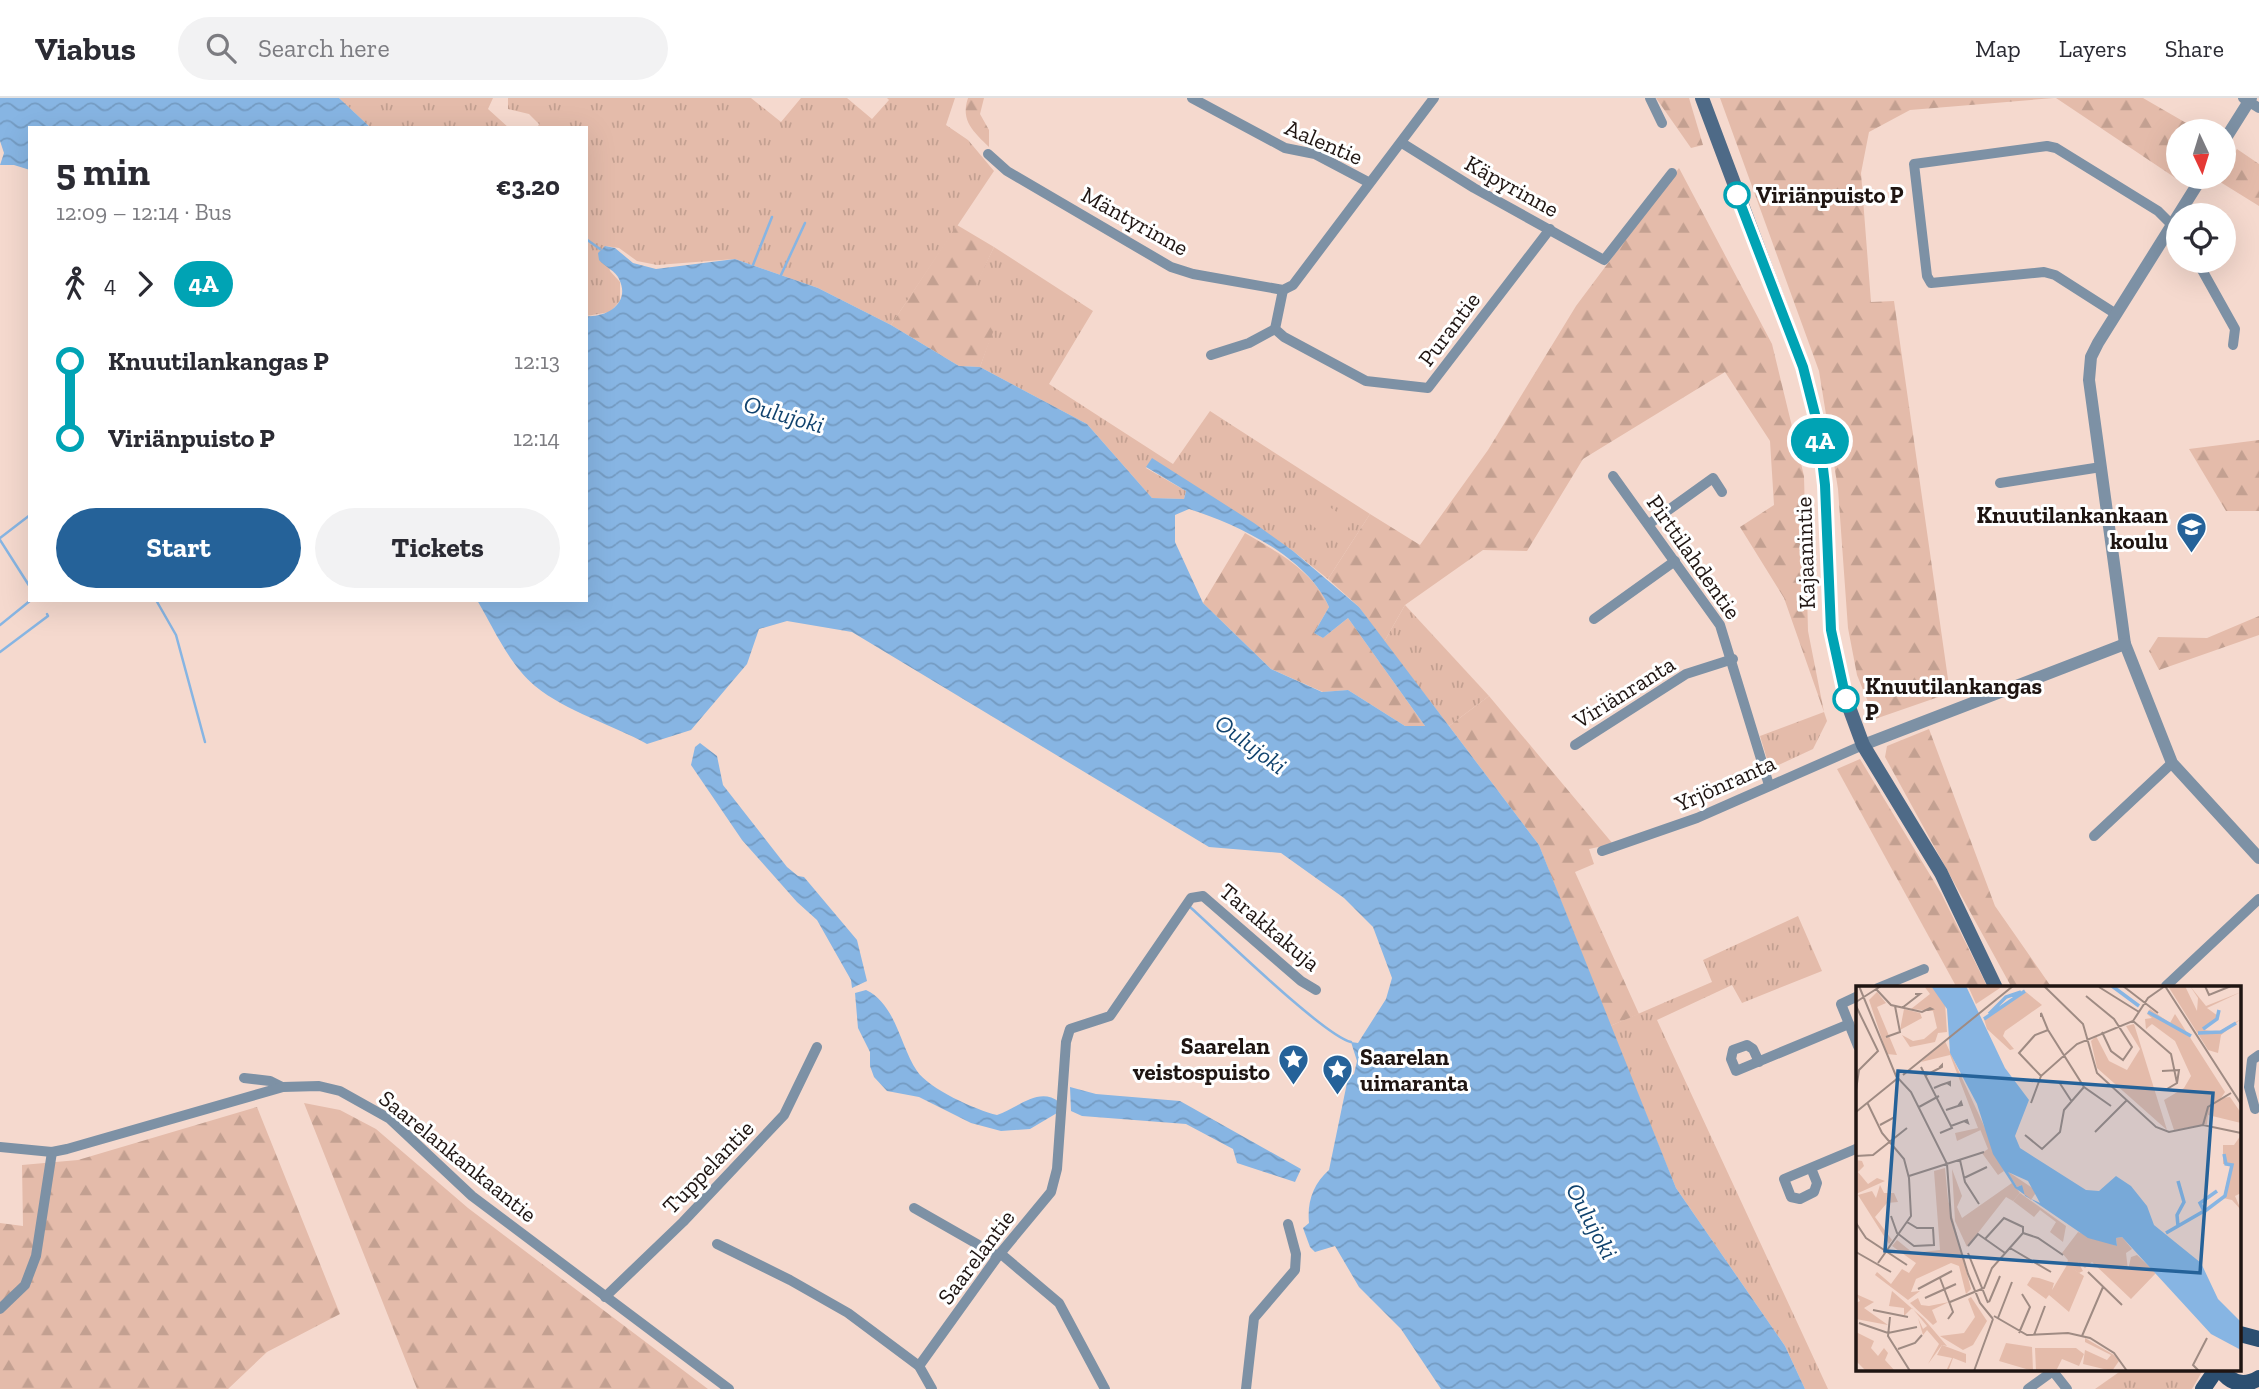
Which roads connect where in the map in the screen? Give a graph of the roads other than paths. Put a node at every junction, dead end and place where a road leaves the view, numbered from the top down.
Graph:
1 (1192, 98) edge
2 (1434, 98) edge
3 (1650, 98) edge
4 (1702, 98) edge
5 (2250, 101) edge
6 (1662, 123) dead end
7 (2236, 123) edge
8 (1402, 143) junction
9 (988, 155) dead end
10 (1672, 173) dead end
11 (1368, 182) junction
12 (2166, 219) edge
13 (1550, 229) junction
14 (2166, 242) edge
15 (2204, 273) edge
16 (1283, 290) junction
17 (2116, 314) junction
18 (1275, 329) junction
19 (2233, 345) dead end
20 (1212, 355) dead end
21 (2101, 467) junction
22 (1614, 477) dead end
23 (2000, 483) dead end
24 (1722, 492) dead end
25 (1649, 524) junction
26 (1675, 561) junction
27 (1594, 619) dead end
28 (2125, 644) junction
29 (1733, 659) junction
30 (1575, 745) dead end
31 (1863, 745) junction
32 (2172, 763) junction
33 (1769, 785) junction
34 (2094, 836) dead end
35 (1602, 851) dead end
36 (2259, 858) edge
37 (1199, 895) joint
38 (2259, 899) edge
39 (1924, 969) dead end
40 (1883, 986) edge
41 (1995, 986) edge
42 (2166, 986) dead end
43 (1317, 990) dead end
44 (1856, 997) edge
45 (1849, 1024) junction
46 (1856, 1041) edge
47 (817, 1047) dead end
48 (2259, 1055) edge
49 (1759, 1062) dead end
50 (244, 1078) dead end
51 (283, 1087) junction
52 (2255, 1109) dead end
53 (0, 1147) edge
54 (1856, 1149) edge
55 (52, 1152) junction
56 (1811, 1168) dead end
57 (914, 1208) dead end
58 (1288, 1224) dead end
59 (717, 1244) dead end
60 (1000, 1255) junction
61 (605, 1297) junction
62 (0, 1310) edge
63 (919, 1366) junction
64 (2049, 1372) edge
65 (2054, 1372) edge
66 (2215, 1372) edge
67 (2225, 1372) edge
68 (2249, 1383) edge
69 (729, 1389) edge
70 (932, 1389) edge
71 (1105, 1389) edge
72 (1246, 1389) edge
73 (2028, 1389) edge
74 (2067, 1389) edge
75 (2203, 1389) edge
76 (2220, 1389) edge

1 - 11 street, Aalentie
2 - 8 street
3 - 6 street
4 - 31 main road, Kajaanintie
5 - 7 street
8 - 11 street
8 - 13 street, Käpyrinne
9 - 16 street, Mäntyrinne
10 - 13 street, Käpyrinne
11 - 16 street
12 - 17 street
13 - 18 street, Purantie
14 - 17 street
15 - 19 street
16 - 18 street
17 - 21 street
18 - 20 street
21 - 23 street
21 - 28 street
22 - 25 street, Pirttilahdentie
24 - 25 street
25 - 26 street, Pirttilahdentie
26 - 27 street
26 - 29 street, Pirttilahdentie
28 - 31 street
28 - 32 street
29 - 30 street, Viriänranta
29 - 33 street, Pirttilahdentie
31 - 33 street, Yrjönranta
31 - 41 main road, Kajaanintie
32 - 34 street
32 - 36 street
33 - 35 street, Yrjönranta
37 - 43 street, Tarakkakuja
37 - 60 street, Saarelantie
38 - 42 street
39 - 40 street
44 - 45 street
45 - 46 street
45 - 49 street
47 - 61 street, Tuppelantie
48 - 52 street
50 - 51 street
51 - 55 street, Saarelankankaantie
51 - 61 street, Saarelankankaantie
53 - 55 street, Saarelankankaantie
54 - 56 street
55 - 62 street
57 - 60 street
58 - 72 street
59 - 63 street
60 - 63 street, Saarelantie
60 - 71 street
61 - 69 street, Saarelankankaantie
63 - 70 street
64 - 73 street
65 - 74 street
66 - 75 main road
67 - 68 main road
68 - 76 main road

